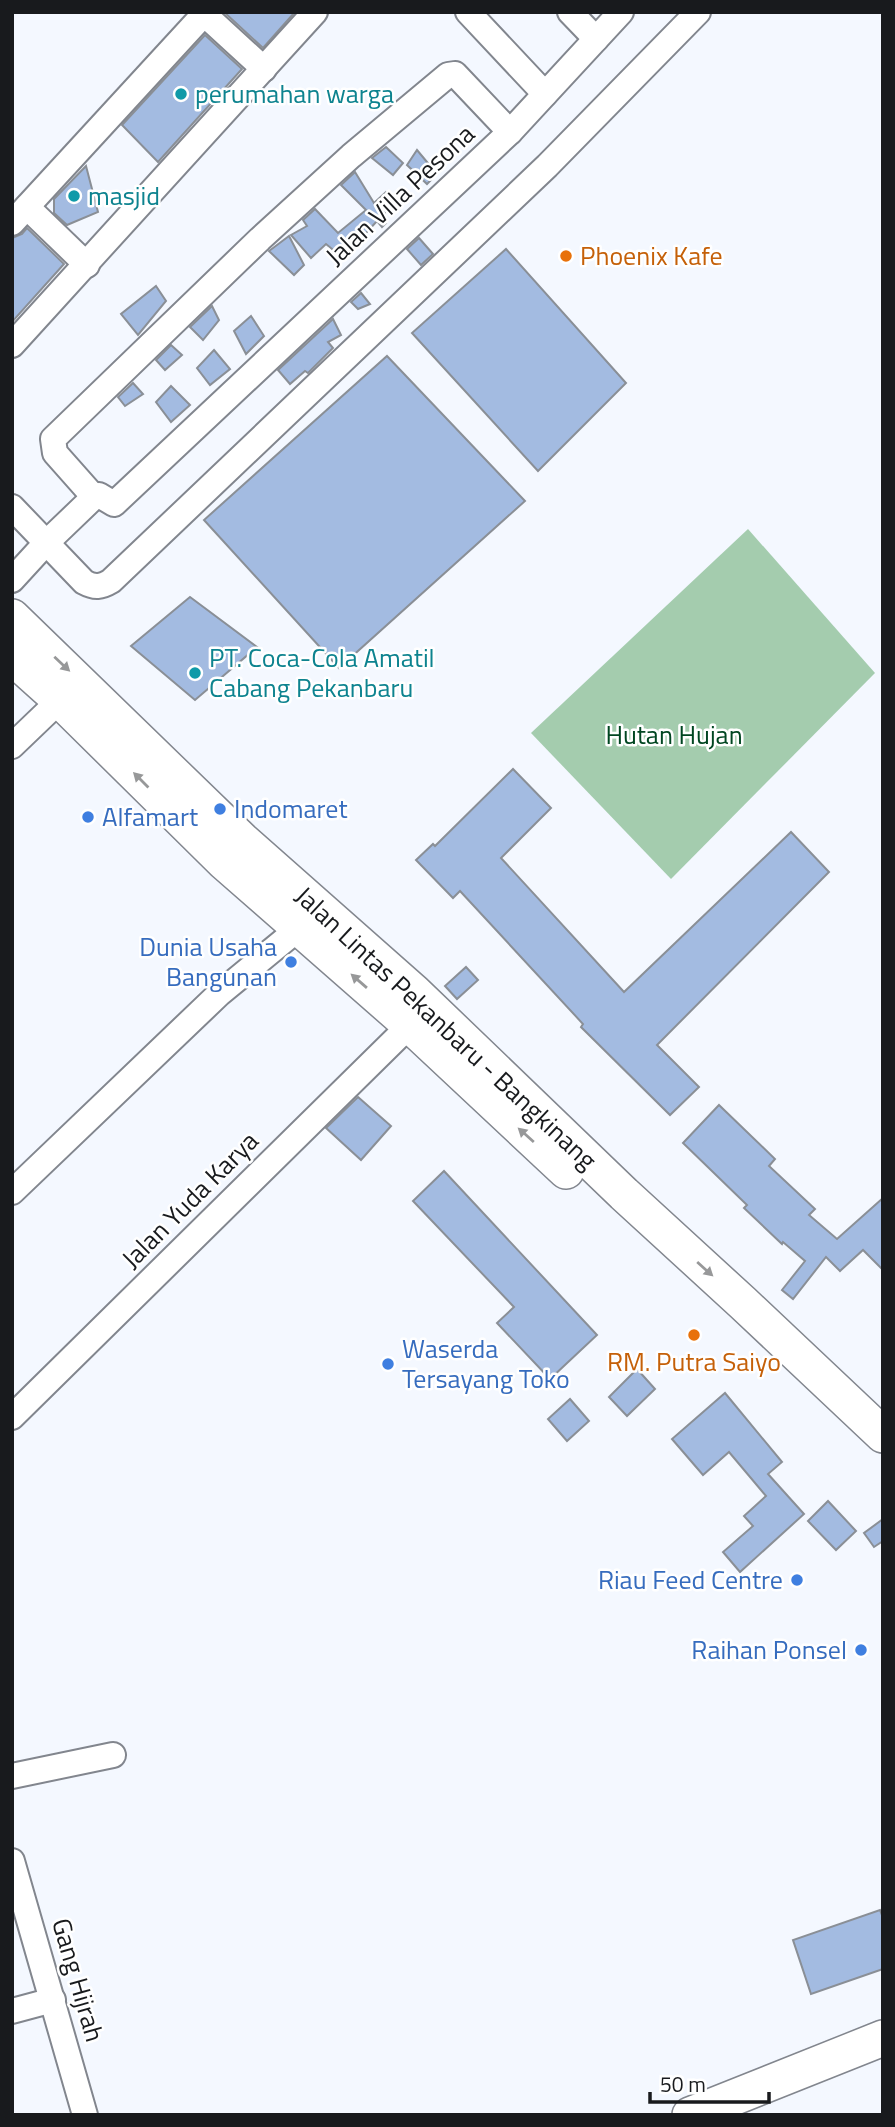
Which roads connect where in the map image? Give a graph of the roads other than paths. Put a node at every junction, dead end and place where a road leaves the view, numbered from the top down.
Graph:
1 (315, 12) edge
2 (468, 12) edge
3 (570, 12) edge
4 (621, 12) edge
5 (698, 12) edge
6 (205, 13) edge
7 (596, 39) junction
8 (264, 69) junction
9 (545, 94) junction
10 (510, 132) junction
11 (20, 215) edge
12 (87, 265) junction
13 (12, 345) edge
14 (94, 497) junction
15 (12, 507) edge
16 (45, 544) junction
17 (12, 580) edge
18 (12, 617) edge
19 (12, 657) edge
20 (60, 700) junction
21 (12, 746) edge
22 (233, 851) junction
23 (298, 929) junction
24 (410, 1025) junction
25 (12, 1192) edge
26 (12, 1417) edge
27 (883, 1435) edge
28 (883, 1463) edge
29 (113, 1755) dead end
30 (12, 1776) edge
31 (12, 1861) edge
32 (53, 2000) junction
33 (12, 2011) edge
34 (883, 2038) edge
35 (85, 2115) edge
36 (690, 2115) edge

1 - 8 street
2 - 9 street
3 - 7 street
4 - 7 street
5 - 16 street
6 - 8 street
6 - 11 street
7 - 9 street
8 - 12 street
9 - 10 street
10 - 14 street, Jalan Villa Pesona
10 - 14 street, Jalan Villa Pesona
11 - 12 street
12 - 13 street
14 - 16 street
15 - 16 street
16 - 17 street
18 -> 22 highway, Jalan Lintas Pekanbaru - Bangkinang
19 - 20 highway, Jalan Lintas Pekanbaru - Bangkinang
20 - 21 street
22 -> 20 highway, Jalan Lintas Pekanbaru - Bangkinang
22 - 23 highway, Jalan Lintas Pekanbaru - Bangkinang
22 -> 27 highway, Jalan Lintas Pekanbaru - Bangkinang
24 -> 23 highway, Jalan Lintas Pekanbaru - Bangkinang
23 - 25 street
24 - 26 street, Jalan Yuda Karya
28 -> 24 highway, Jalan Lintas Pekanbaru - Bangkinang
29 - 30 street
31 - 32 street, Gang Hijrah
32 - 33 street
32 - 35 street, Gang Hijrah
34 - 36 highway

